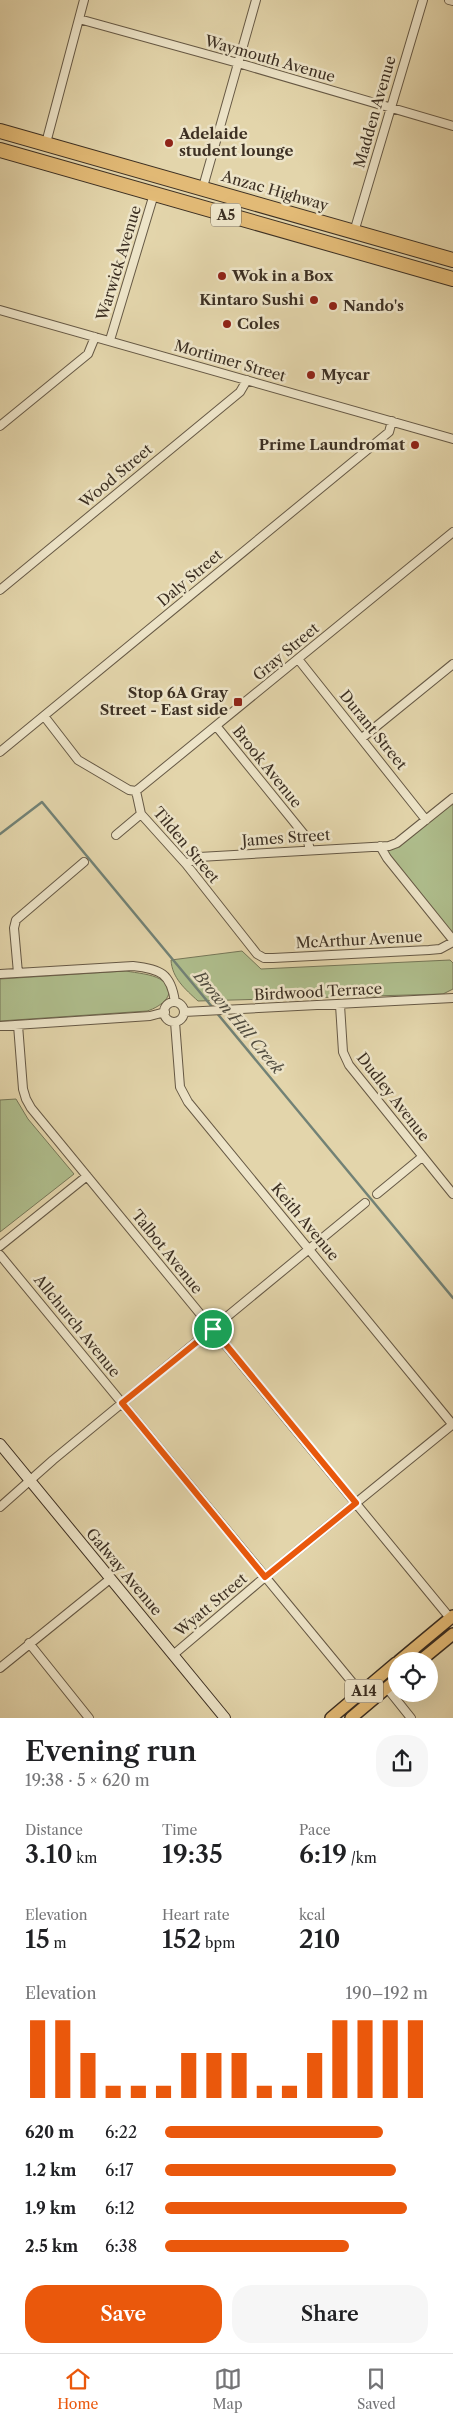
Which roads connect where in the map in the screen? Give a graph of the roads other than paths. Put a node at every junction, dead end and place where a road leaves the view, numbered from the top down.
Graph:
1 (84, 0) edge
2 (256, 0) edge
3 (423, 0) edge
4 (449, 0) edge
5 (453, 1) edge
6 (79, 20) junction
7 (238, 63) junction
8 (391, 109) junction
9 (453, 126) edge
10 (0, 131) edge
11 (46, 143) junction
12 (0, 150) edge
13 (112, 163) junction
14 (108, 181) junction
15 (203, 187) junction
16 (154, 194) junction
17 (354, 232) junction
18 (373, 256) junction
19 (452, 260) edge
20 (453, 274) edge
21 (453, 279) edge
22 (0, 310) edge
23 (95, 338) junction
24 (110, 340) junction
25 (247, 380) junction
26 (392, 421) junction
27 (0, 426) edge
28 (453, 439) edge
29 (453, 532) edge
30 (0, 590) edge
31 (298, 659) junction
32 (453, 664) edge
33 (44, 716) junction
34 (217, 727) junction
35 (362, 738) junction
36 (0, 752) edge
37 (136, 791) junction
38 (453, 798) edge
39 (141, 814) junction
40 (426, 820) junction
41 (116, 835) dead end
42 (380, 846) junction
43 (310, 850) junction
44 (84, 862) dead end
45 (186, 864) junction
46 (453, 941) edge
47 (264, 958) joint
48 (18, 973) junction
49 (0, 974) edge
50 (453, 998) edge
51 (174, 1002) junction
52 (340, 1005) junction
53 (164, 1012) junction
54 (184, 1012) junction
55 (175, 1022) junction
56 (18, 1024) junction
57 (0, 1026) edge
58 (422, 1157) junction
59 (87, 1176) junction
60 (377, 1194) dead end
61 (453, 1194) edge
62 (365, 1203) dead end
63 (0, 1246) edge
64 (310, 1249) junction
65 (0, 1255) edge
66 (213, 1329) junction
67 (122, 1403) junction
68 (453, 1425) edge
69 (0, 1444) edge
70 (30, 1481) junction
71 (356, 1503) junction
72 (0, 1507) edge
73 (265, 1577) junction
74 (110, 1579) junction
75 (452, 1617) edge
76 (453, 1634) edge
77 (29, 1644) junction
78 (410, 1652) edge
79 (431, 1652) edge
80 (173, 1655) junction
81 (0, 1668) edge
82 (388, 1670) edge
83 (387, 1688) joint
84 (361, 1693) junction
85 (89, 1718) edge
86 (225, 1718) edge
87 (330, 1718) edge
88 (351, 1718) edge
89 (411, 1718) edge

1 - 6 street
2 - 7 street
3 - 8 street, Madden Avenue
4 - 5 street
6 - 7 street, Waymouth Avenue
6 - 11 street
7 - 8 street, Waymouth Avenue
7 - 15 street
8 - 9 street, Waymouth Avenue
8 - 17 street, Madden Avenue
10 - 11 highway, Anzac Highway / A5
11 - 13 highway, Anzac Highway / A5
12 - 14 highway, A5
13 - 14 highway
13 - 15 highway, Anzac Highway / A5
14 - 16 highway, A5
15 - 17 highway, Anzac Highway / A5
16 - 18 highway, A5
16 - 24 street, Warwick Avenue
17 - 18 highway
17 - 19 highway, Anzac Highway / A5
18 - 21 highway, A5
19 - 20 highway
22 - 23 street, Mortimer Street
23 - 24 street, Mortimer Street
23 - 27 street, Warwick Avenue
24 - 25 street, Mortimer Street
25 - 26 street, Mortimer Street
25 - 30 street, Wood Street
26 - 28 street, Mortimer Street
26 - 33 street, Daly Street
29 - 31 street, Gray Street
31 - 34 street, Gray Street
31 - 35 street, Durant Street
32 - 35 street
33 - 36 street, Daly Street
33 - 37 street
34 - 37 street, Gray Street
34 - 43 street, Brook Avenue
35 - 40 street, Durant Street
37 - 39 street, Tilden Street
38 - 40 street
39 - 41 street
39 - 45 street, Tilden Street
40 - 42 street, James Street
42 - 43 street, James Street
42 - 46 street
43 - 45 street, James Street
44 - 48 street
45 - 47 street, Tilden Street
46 - 47 street, McArthur Avenue
48 - 49 street
48 - 51 street
50 - 52 street, Birdwood Terrace
51 - 53 street
51 - 54 street
52 - 54 street, Birdwood Terrace
52 - 58 street, Dudley Avenue
53 - 55 street
53 - 56 street
54 - 55 street
55 - 64 street, Keith Avenue
56 - 57 street
56 - 59 street, Talbot Avenue
58 - 60 street
58 - 61 street, Dudley Avenue
59 - 63 street
59 - 66 street, Talbot Avenue
62 - 64 street
64 - 66 street
64 - 68 street, Keith Avenue
65 - 67 street, Allchurch Avenue
66 - 67 street
66 - 71 street, Talbot Avenue
67 - 70 street
67 - 73 street, Allchurch Avenue
68 - 71 street, Wyatt Street
69 - 70 street, Galway Avenue
70 - 72 street
70 - 74 street, Galway Avenue
71 - 73 street, Wyatt Street
71 - 75 street, Talbot Avenue
73 - 80 street, Wyatt Street
73 - 84 street, Allchurch Avenue
74 - 77 street
74 - 80 street, Galway Avenue
75 - 78 main road, A14
76 - 79 main road
77 - 81 street
77 - 85 street
80 - 86 street, Galway Avenue
82 - 84 main road, A14
83 - 88 main road, A14
83 - 89 street
84 - 87 main road, A14

